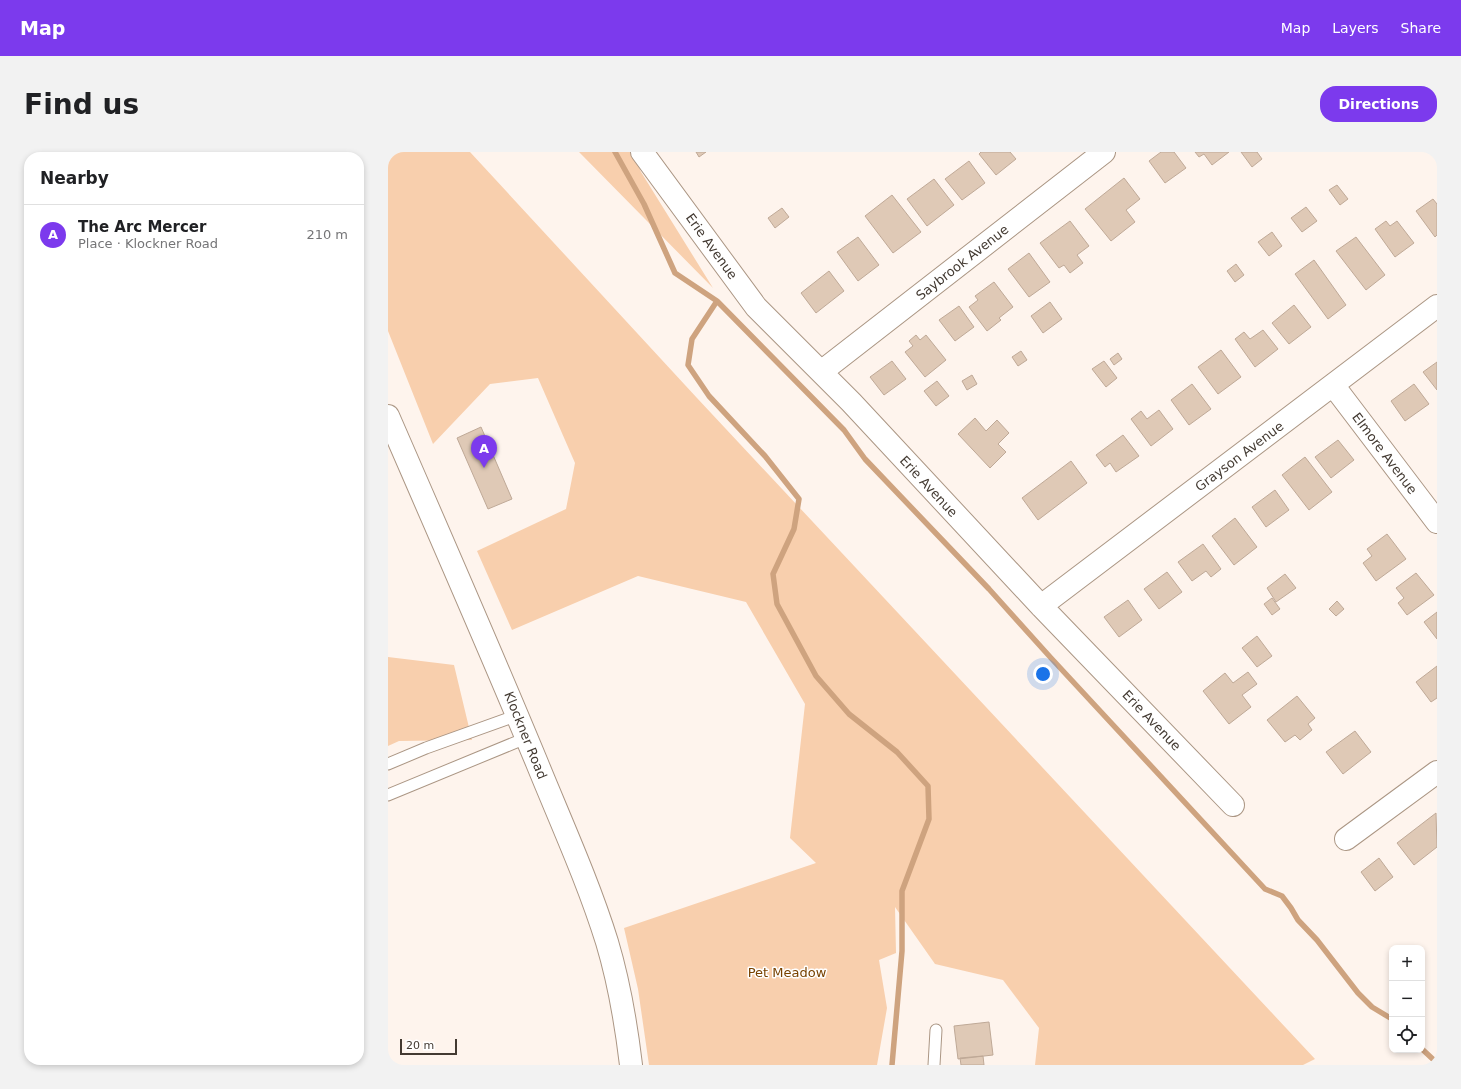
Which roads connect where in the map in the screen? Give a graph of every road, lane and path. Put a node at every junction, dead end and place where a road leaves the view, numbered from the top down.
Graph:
1 (642, 152) edge
2 (1104, 152) edge
3 (1437, 306) edge
4 (821, 372) junction
5 (1333, 385) junction
6 (390, 426) edge
7 (1437, 522) edge
8 (1041, 606) junction
9 (518, 715) junction
10 (526, 738) junction
11 (388, 764) edge
12 (1437, 772) edge
13 (388, 795) edge
14 (1233, 805) dead end
15 (1346, 839) dead end
16 (936, 1030) dead end
17 (631, 1065) edge
18 (934, 1065) edge

1 - 4 street, Erie Avenue
2 - 4 street, Saybrook Avenue
3 - 5 street, Grayson Avenue
4 - 8 street, Erie Avenue
5 - 7 street, Elmore Avenue
5 - 8 street, Grayson Avenue
6 - 9 street, Klockner Road
8 - 14 street, Erie Avenue
9 - 10 street, Klockner Road
9 - 11 lane
10 - 13 lane
10 - 17 street, Klockner Road
12 - 15 street
16 - 18 lane

